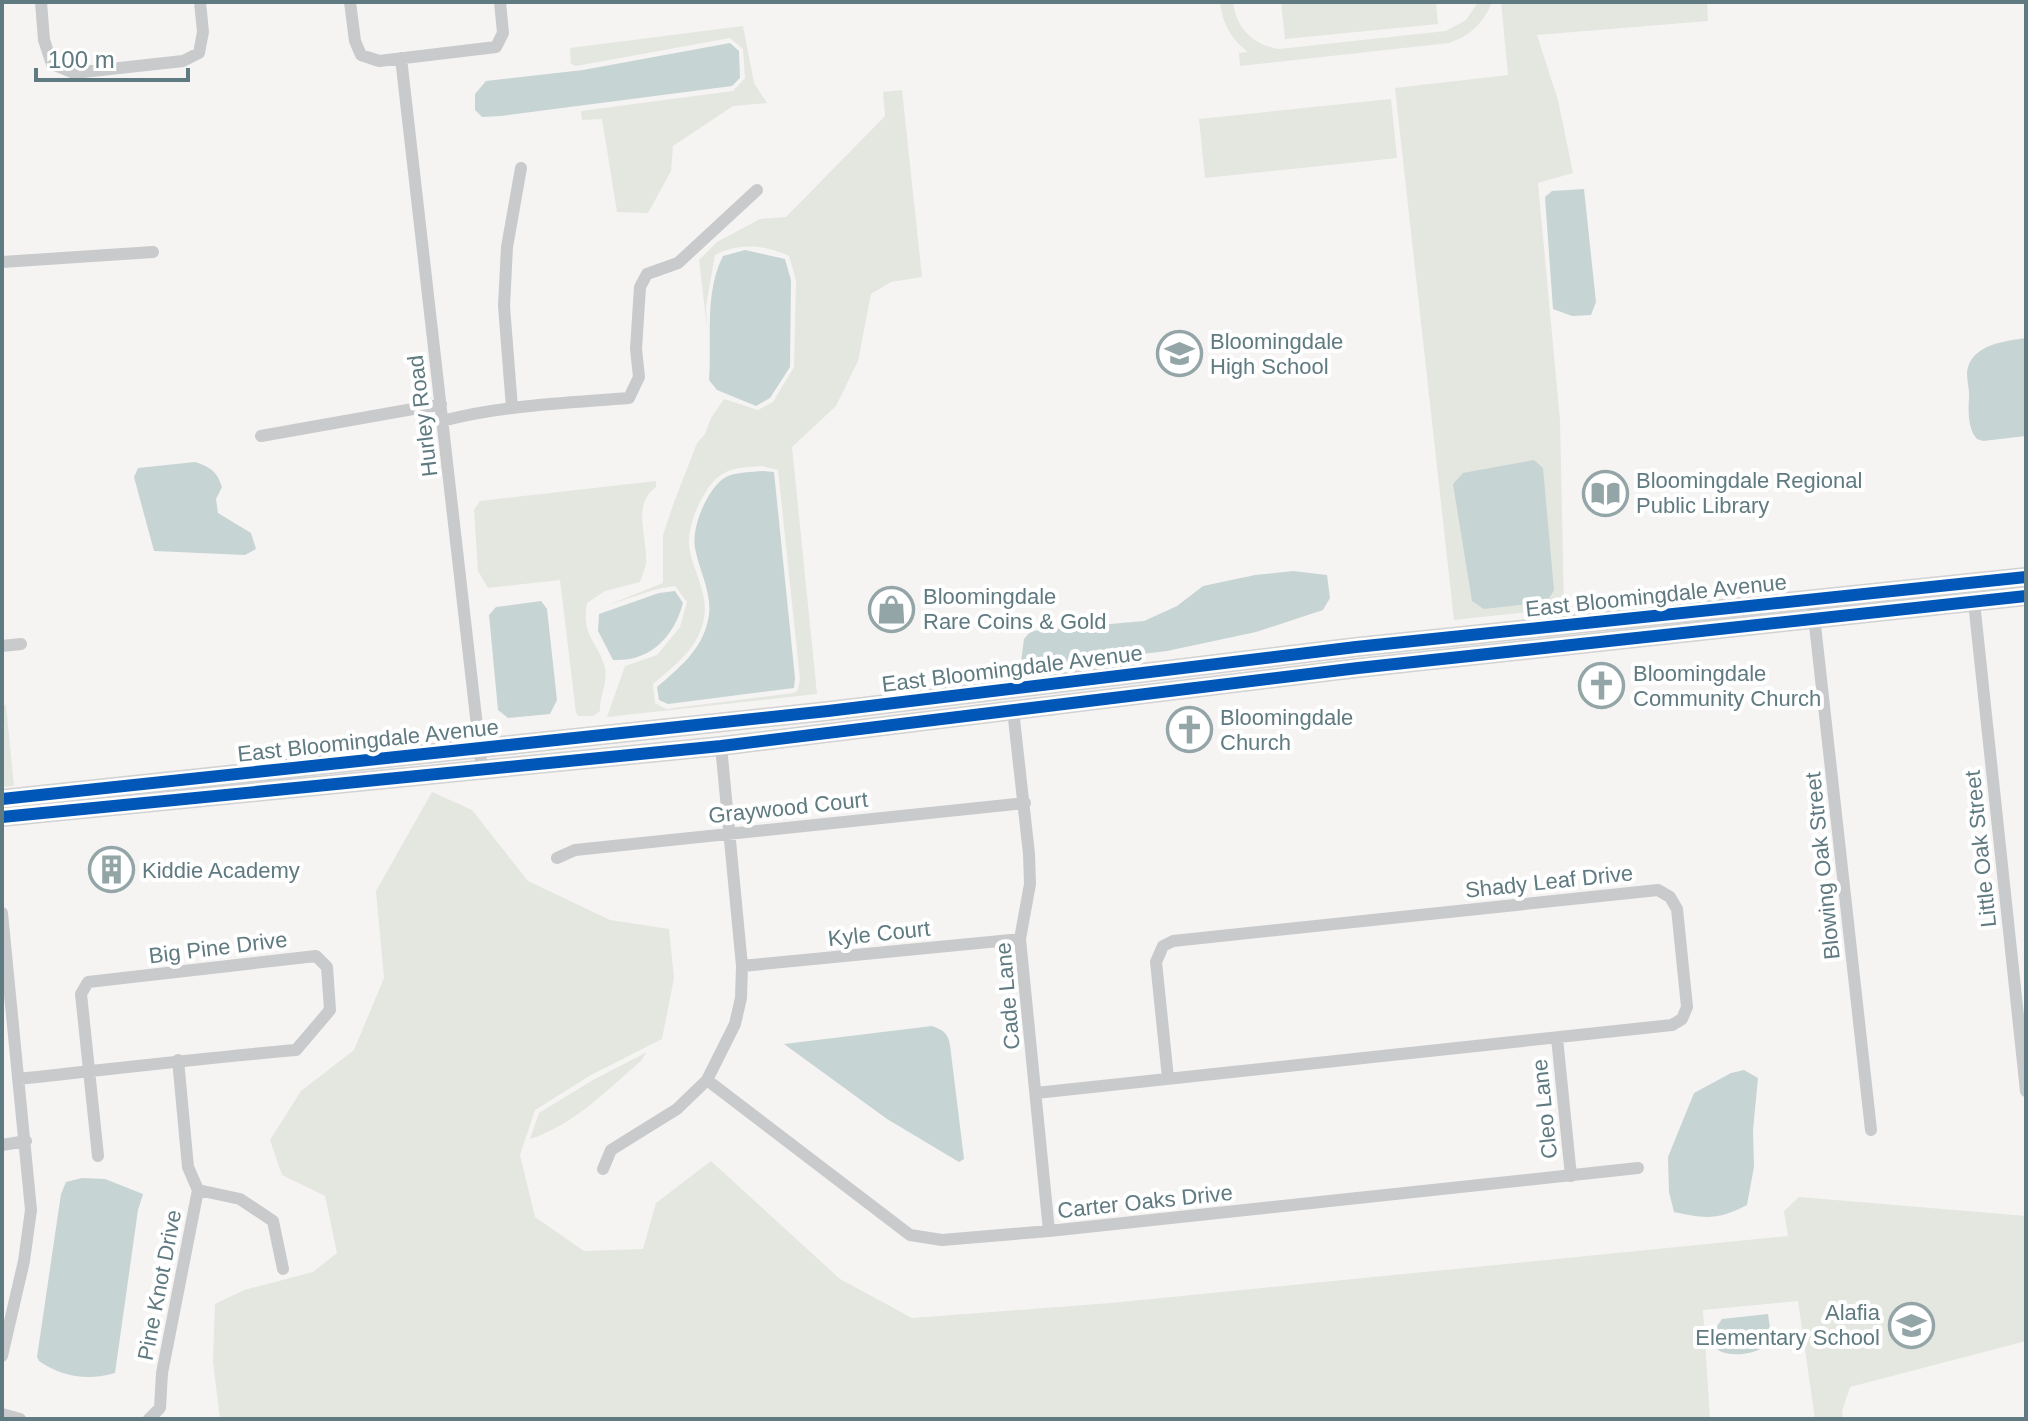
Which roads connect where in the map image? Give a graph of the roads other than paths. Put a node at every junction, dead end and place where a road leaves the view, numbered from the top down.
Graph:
1 (41, 2) edge
2 (200, 2) edge
3 (350, 2) edge
4 (500, 2) edge
5 (401, 58) junction
6 (521, 168) dead end
7 (757, 190) dead end
8 (153, 252) dead end
9 (2, 262) edge
10 (441, 404) junction
11 (512, 408) junction
12 (442, 421) junction
13 (261, 436) dead end
14 (2026, 577) edge
15 (2026, 596) edge
16 (1812, 598) junction
17 (1974, 602) junction
18 (1815, 619) junction
19 (21, 644) dead end
20 (2, 646) edge
21 (1356, 647) junction
22 (1358, 668) junction
23 (1010, 689) junction
24 (1013, 710) junction
25 (828, 711) junction
26 (821, 734) junction
27 (721, 746) junction
28 (480, 749) junction
29 (482, 770) junction
30 (2, 799) edge
31 (1025, 803) junction
32 (2, 817) edge
33 (730, 833) junction
34 (557, 858) dead end
35 (2, 921) edge
36 (1020, 939) junction
37 (742, 966) junction
38 (1557, 1038) junction
39 (178, 1060) junction
40 (89, 1071) junction
41 (1168, 1078) junction
42 (18, 1079) junction
43 (707, 1080) junction
44 (2026, 1091) edge
45 (1036, 1093) junction
46 (1871, 1130) dead end
47 (26, 1141) junction
48 (2, 1145) edge
49 (98, 1156) dead end
50 (1638, 1168) dead end
51 (603, 1169) dead end
52 (1571, 1176) junction
53 (198, 1190) junction
54 (1049, 1231) junction
55 (283, 1269) dead end
56 (2, 1356) edge
57 (2, 1414) edge
58 (20, 1419) edge
59 (149, 1419) edge

1 - 2 street
3 - 5 street
4 - 5 street
5 - 10 street, Hurley Road
6 - 11 street
7 - 11 street
8 - 9 street
10 - 12 street, Hurley Road
10 - 13 street
11 - 12 street
12 - 28 street, Hurley Road
14 - 16 main road, East Bloomingdale Avenue
15 - 17 main road, East Bloomingdale Avenue
16 - 18 street, Blowing Oak Street
16 - 21 main road, East Bloomingdale Avenue
17 - 18 main road, East Bloomingdale Avenue
17 - 44 street, Little Oak Street
18 - 22 main road, East Bloomingdale Avenue
18 - 46 street, Blowing Oak Street
19 - 20 street
21 - 22 main road
21 - 23 main road, East Bloomingdale Avenue
22 - 24 main road, East Bloomingdale Avenue
23 - 24 main road
23 - 25 main road, East Bloomingdale Avenue
24 - 26 main road, East Bloomingdale Avenue
24 - 31 street, Cade Lane
25 - 26 main road
25 - 28 main road, East Bloomingdale Avenue
26 - 27 main road, East Bloomingdale Avenue
27 - 29 main road, East Bloomingdale Avenue
27 - 33 street
28 - 29 street, Hurley Road
28 - 30 main road, East Bloomingdale Avenue
29 - 32 main road, East Bloomingdale Avenue
31 - 33 street, Graywood Court
31 - 36 street, Cade Lane
33 - 34 street, Graywood Court
33 - 37 street
35 - 42 street
36 - 37 street, Kyle Court
36 - 45 street, Cade Lane
37 - 43 street
38 - 41 street, Shady Leaf Drive
38 - 41 street, Shady Leaf Drive
38 - 52 street, Cleo Lane
39 - 40 street, Big Pine Drive
39 - 40 street, Big Pine Drive
39 - 53 street, Pine Knot Drive
40 - 42 street, Big Pine Drive
40 - 49 street, Big Pine Drive
41 - 45 street, Shady Leaf Drive
42 - 47 street
43 - 51 street
43 - 54 street, Carter Oaks Drive
45 - 54 street, Cade Lane
47 - 48 street
47 - 56 street
50 - 52 street, Carter Oaks Drive
52 - 54 street, Carter Oaks Drive
53 - 55 street
53 - 59 street, Pine Knot Drive
57 - 58 street

